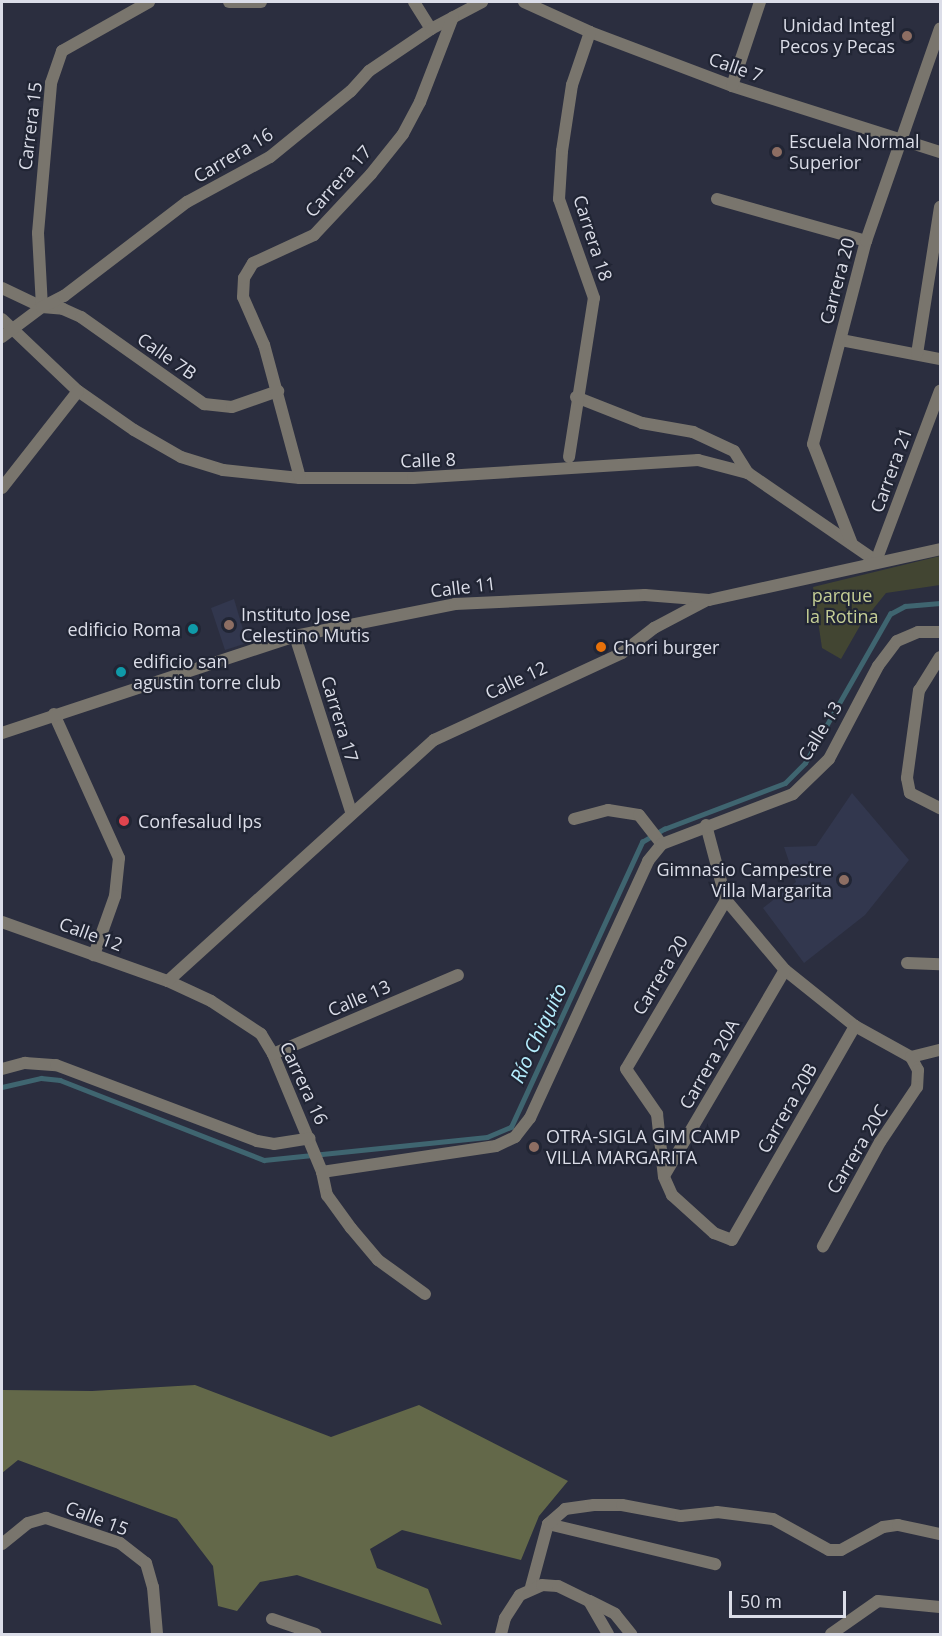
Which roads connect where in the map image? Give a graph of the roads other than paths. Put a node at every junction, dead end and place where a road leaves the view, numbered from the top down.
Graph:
1 (149, 2) edge
2 (236, 2) edge
3 (261, 2) edge
4 (414, 2) edge
5 (482, 2) edge
6 (524, 2) edge
7 (760, 2) edge
8 (453, 17) junction
9 (431, 29) junction
10 (590, 32) junction
11 (940, 34) edge
12 (732, 86) junction
13 (899, 138) junction
14 (940, 152) edge
15 (717, 199) dead end
16 (940, 207) edge
17 (866, 241) junction
18 (2, 288) edge
19 (42, 307) junction
20 (6, 323) edge
21 (2, 337) edge
22 (841, 340) junction
23 (917, 354) junction
24 (940, 359) edge
25 (78, 391) junction
26 (278, 391) junction
27 (940, 391) edge
28 (576, 397) junction
29 (569, 457) dead end
30 (748, 473) junction
31 (300, 478) junction
32 (2, 488) edge
33 (852, 544) junction
34 (940, 549) edge
35 (876, 561) junction
36 (709, 600) junction
37 (940, 632) edge
38 (295, 636) junction
39 (940, 657) edge
40 (54, 714) junction
41 (2, 734) edge
42 (940, 808) edge
43 (351, 812) junction
44 (574, 819) dead end
45 (706, 825) junction
46 (660, 842) junction
47 (726, 900) junction
48 (2, 922) edge
49 (94, 955) junction
50 (907, 963) dead end
51 (940, 964) edge
52 (785, 970) junction
53 (458, 975) dead end
54 (168, 981) junction
55 (855, 1026) junction
56 (940, 1050) edge
57 (273, 1054) junction
58 (911, 1057) junction
59 (2, 1069) edge
60 (312, 1143) junction
61 (320, 1166) junction
62 (664, 1177) junction
63 (823, 1246) dead end
64 (425, 1294) dead end
65 (548, 1524) junction
66 (940, 1534) edge
67 (2, 1544) edge
68 (715, 1564) dead end
69 (531, 1587) junction
70 (589, 1601) junction
71 (940, 1607) edge
72 (272, 1619) dead end
73 (831, 1634) edge
74 (157, 1635) edge
75 (316, 1635) edge
76 (501, 1635) edge
77 (608, 1635) edge
78 (631, 1635) edge

1 - 19 street, Carrera 15
2 - 3 street
4 - 9 street
5 - 8 street, Carrera 16
6 - 10 street, Calle 7
7 - 12 street
8 - 9 street, Carrera 16
8 - 26 street, Carrera 17
9 - 19 street, Carrera 16
10 - 12 street, Calle 7
10 - 28 street, Carrera 18
11 - 13 street, Carrera 20
12 - 13 street, Calle 7
13 - 14 street, Calle 7
13 - 17 street, Carrera 20
15 - 17 street
16 - 23 street
17 - 22 street, Carrera 20
18 - 19 street, Calle 7B
19 - 20 street, Carrera 16
19 - 26 street, Calle 7B
20 - 21 street, Carrera 16
20 - 25 street, Calle 8
22 - 23 street
22 - 33 street, Carrera 20
23 - 24 street
25 - 31 street, Calle 8
25 - 32 street
26 - 31 street, Carrera 17
27 - 35 street, Carrera 21
28 - 29 street, Carrera 18
28 - 30 street
30 - 31 street, Calle 8
30 - 33 street, Calle 8
33 - 35 street, Calle 8
34 - 35 street, Calle 11
35 - 36 street, Calle 11
36 - 38 street, Calle 11
36 - 43 street, Calle 12
37 - 45 street, Calle 13
38 - 40 street, Calle 11
38 - 43 street, Carrera 17
39 - 42 street
40 - 41 street, Calle 11
40 - 49 street
43 - 54 street, Calle 12
44 - 46 street
45 - 46 street, Calle 13
45 - 47 street
46 - 61 street
47 - 52 street
47 - 62 street, Carrera 20
48 - 49 street, Calle 12
49 - 54 street, Calle 12
50 - 51 street
52 - 55 street
52 - 62 street, Carrera 20A
53 - 57 street, Calle 13
54 - 57 street, Carrera 16
55 - 58 street
55 - 62 street, Carrera 20B
56 - 58 street
57 - 60 street, Carrera 16
58 - 63 street, Carrera 20C
59 - 60 street
60 - 61 street, Carrera 16
61 - 64 street, Carrera 16
65 - 66 street
65 - 68 street
65 - 69 street
67 - 74 street, Calle 15
69 - 70 street
69 - 76 street
70 - 77 street
70 - 78 street
71 - 73 street
72 - 75 street

